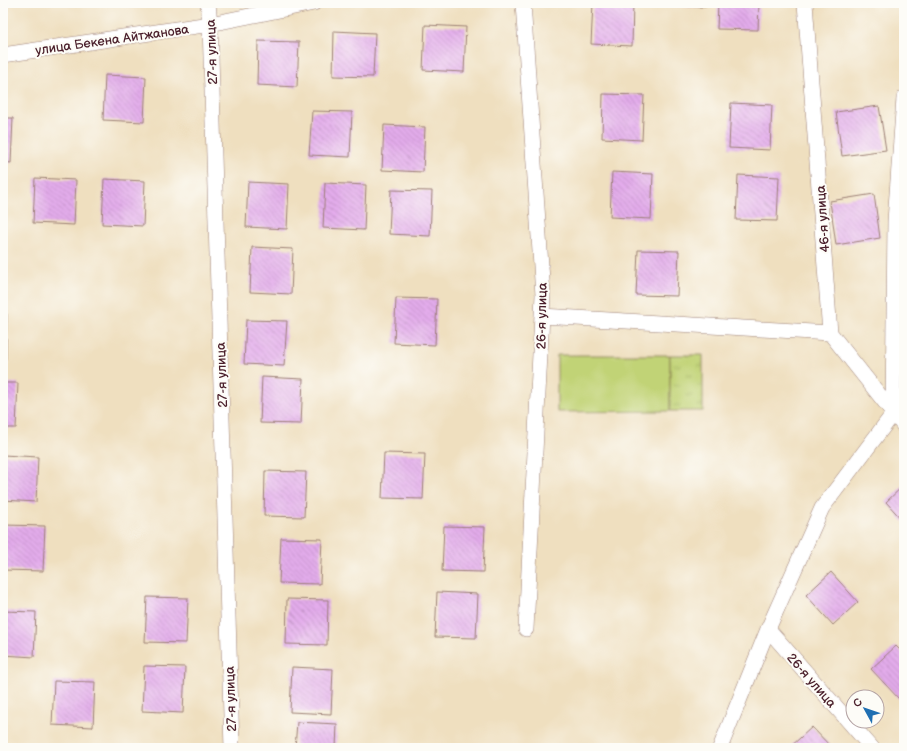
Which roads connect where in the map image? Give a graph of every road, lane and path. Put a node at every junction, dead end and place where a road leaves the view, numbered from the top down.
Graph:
1 (208, 3) edge
2 (314, 3) edge
3 (523, 3) edge
4 (805, 3) edge
5 (210, 24) junction
6 (3, 55) edge
7 (904, 98) edge
8 (542, 316) junction
9 (830, 333) junction
10 (893, 414) junction
11 (904, 426) edge
12 (526, 629) dead end
13 (768, 629) junction
14 (232, 748) edge
15 (720, 748) edge
16 (872, 748) edge

1 - 5 street, 27-я улица
2 - 5 street, улица Бекена Айтжанова
3 - 8 street, 26-я улица
4 - 9 street, 46-я улица
5 - 6 street, улица Бекена Айтжанова
5 - 14 street, 27-я улица
7 - 10 street
8 - 9 street
8 - 12 street, 26-я улица
9 - 10 street
10 - 11 street
10 - 13 street
13 - 15 street
13 - 16 street, 26-я улица

